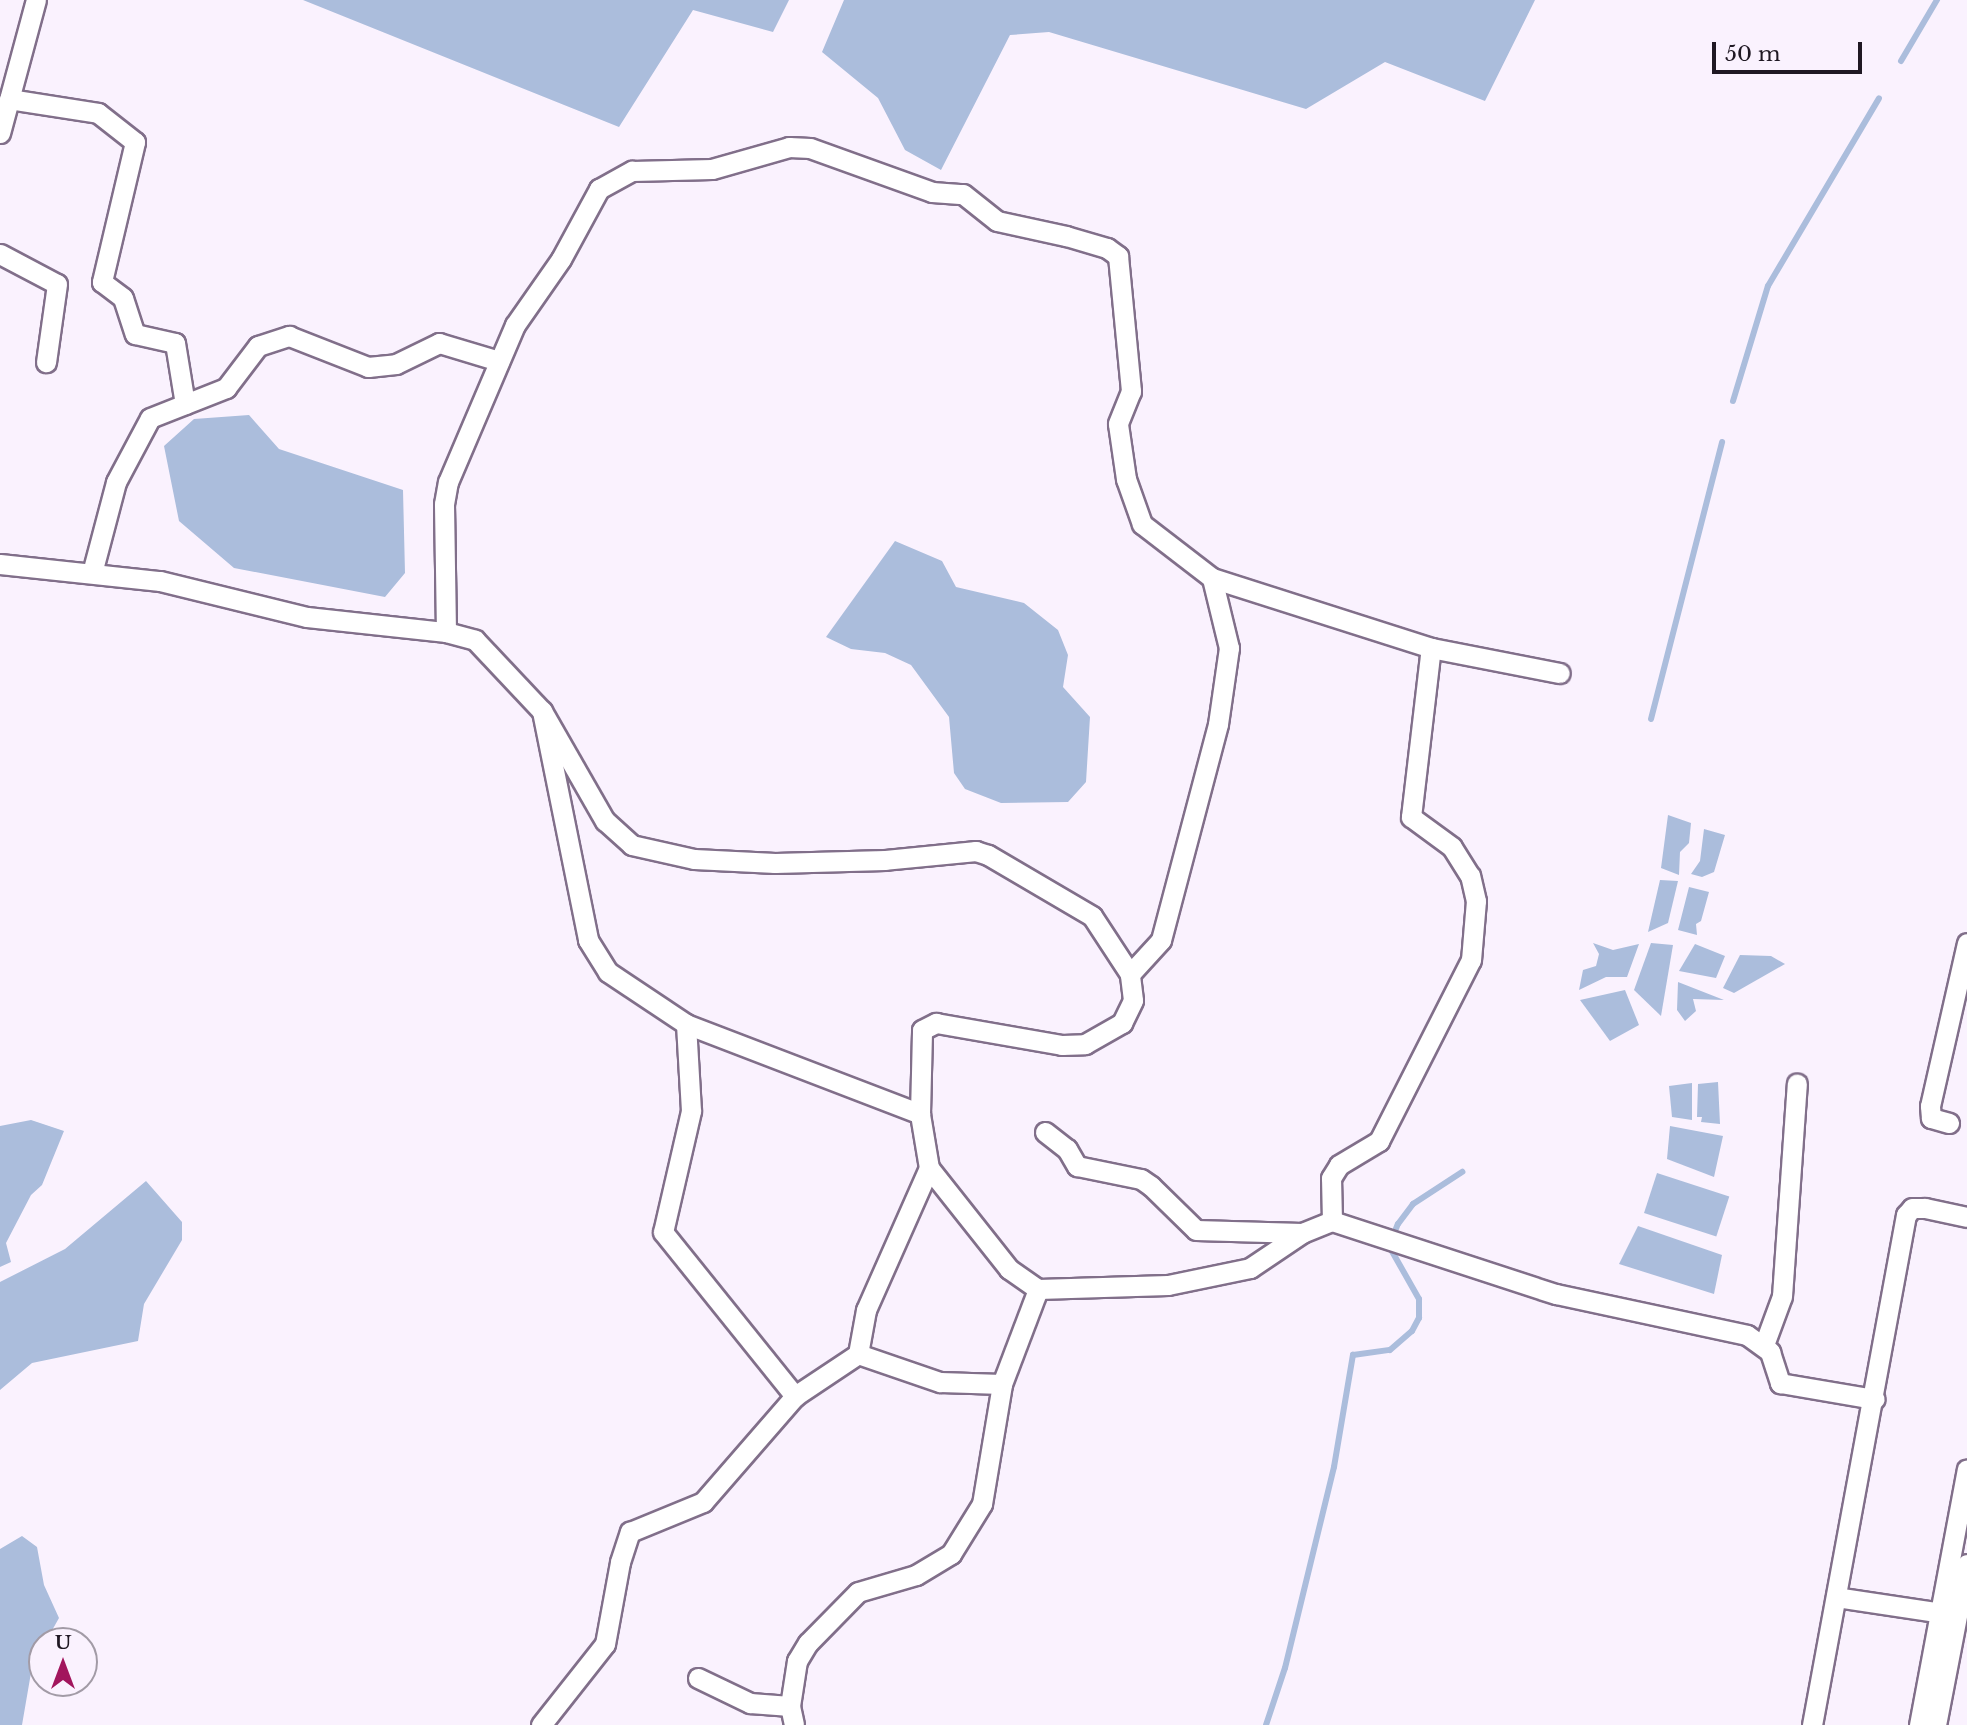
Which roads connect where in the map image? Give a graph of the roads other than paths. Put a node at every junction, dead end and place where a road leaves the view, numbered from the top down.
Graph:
1 (36, 0) edge
2 (9, 99) junction
3 (0, 132) edge
4 (0, 254) edge
5 (499, 361) junction
6 (46, 362) dead end
7 (185, 404) junction
8 (0, 564) edge
9 (92, 573) junction
10 (1212, 578) junction
11 (446, 632) junction
12 (1430, 648) junction
13 (1560, 673) dead end
14 (542, 711) junction
15 (1967, 943) edge
16 (1130, 974) junction
17 (686, 1024) junction
18 (1797, 1084) dead end
19 (920, 1114) junction
20 (1949, 1123) dead end
21 (1045, 1132) dead end
22 (929, 1168) junction
23 (1967, 1217) edge
24 (1332, 1222) junction
25 (1302, 1233) junction
26 (1038, 1289) junction
27 (1764, 1345) junction
28 (858, 1354) junction
29 (1002, 1384) junction
30 (795, 1396) junction
31 (1875, 1399) junction
32 (1967, 1469) edge
33 (1967, 1564) edge
34 (1836, 1597) junction
35 (1954, 1615) edge
36 (698, 1678) dead end
37 (791, 1719) edge
38 (541, 1725) edge
39 (1812, 1725) edge
40 (1919, 1725) edge
41 (1936, 1725) edge

1 - 2 street
2 - 3 street
2 - 7 street
4 - 6 street
5 - 7 street
5 - 10 street
5 - 11 street
7 - 9 street
8 - 9 street
9 - 11 street
10 - 12 street
10 - 16 street
11 - 14 street
12 - 13 street
12 - 24 street
14 - 16 street
14 - 17 street
15 - 20 street
16 - 19 street
17 - 19 street
17 - 30 street
18 - 27 street
19 - 22 street
21 - 25 street
22 - 26 street
22 - 28 street
23 - 31 street
24 - 25 street
24 - 27 street
25 - 26 street
26 - 29 street
27 - 31 street
28 - 29 street
28 - 30 street
29 - 37 street
30 - 38 street
31 - 34 street
32 - 35 street
33 - 35 street
34 - 35 street
34 - 39 street
35 - 40 street
35 - 41 street
36 - 37 street

